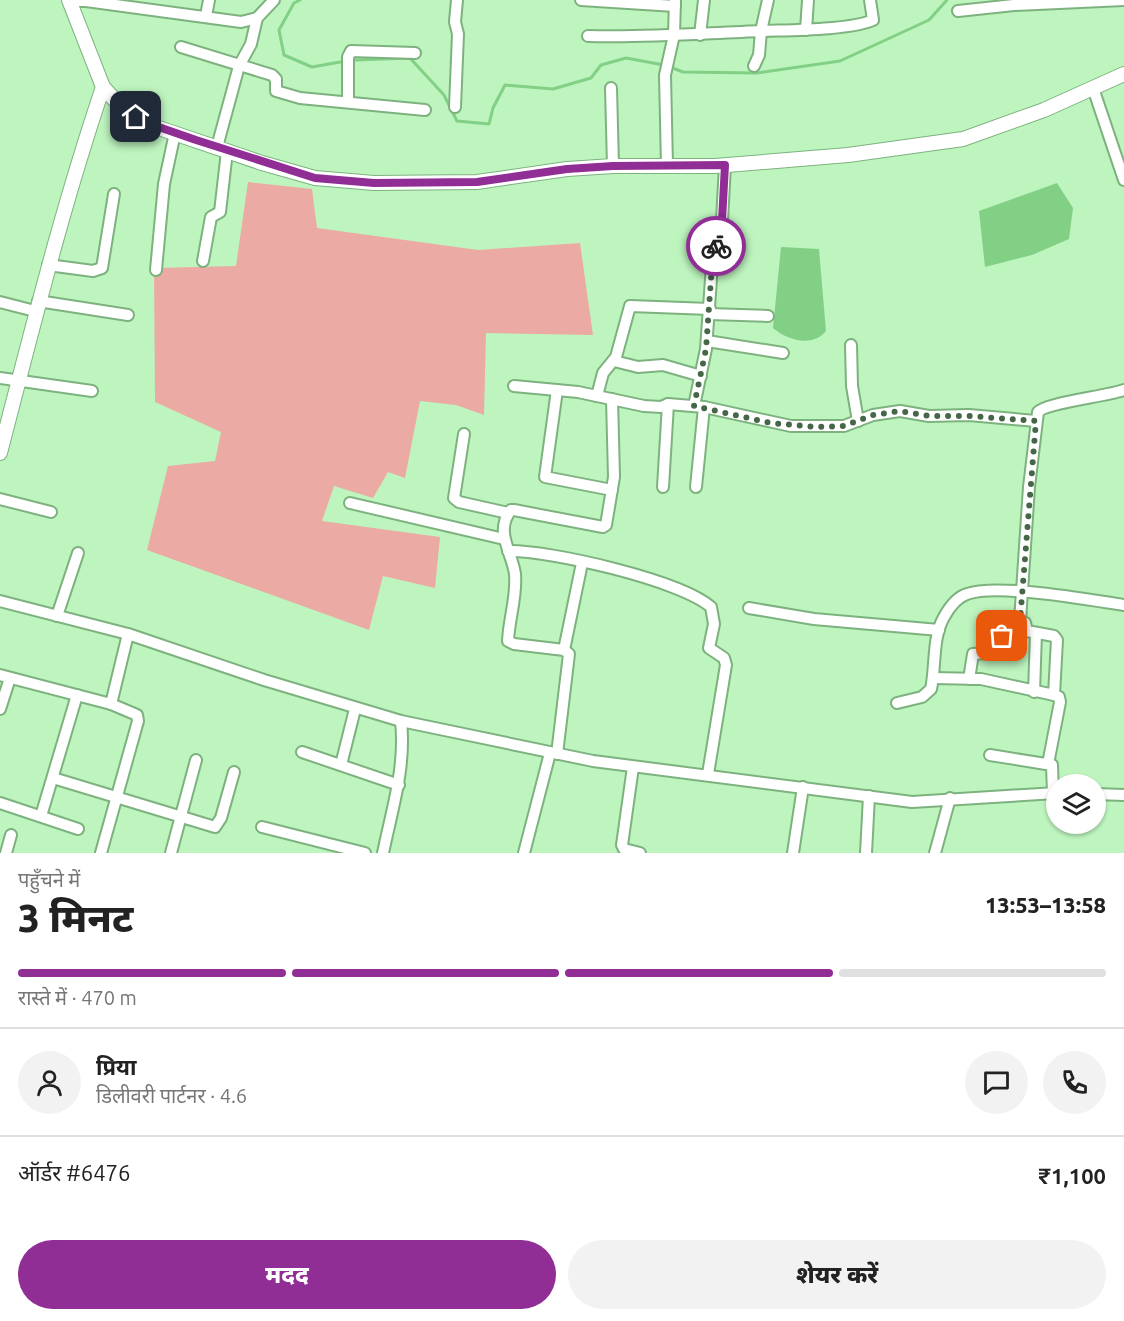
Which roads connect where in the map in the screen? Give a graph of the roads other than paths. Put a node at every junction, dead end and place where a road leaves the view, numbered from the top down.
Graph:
1 (209, 0) edge
2 (274, 0) edge
3 (457, 0) edge
4 (581, 0) edge
5 (704, 0) edge
6 (768, 0) edge
7 (808, 0) edge
8 (870, 0) edge
9 (1124, 0) edge
10 (69, 1) edge
11 (112, 2) edge
12 (675, 3) edge
13 (958, 11) dead end
14 (206, 16) junction
15 (257, 18) junction
16 (806, 30) junction
17 (760, 31) junction
18 (674, 35) junction
19 (700, 35) junction
20 (588, 36) dead end
21 (181, 47) dead end
22 (415, 53) dead end
23 (239, 66) junction
24 (754, 66) dead end
25 (1124, 74) edge
26 (103, 87) junction
27 (611, 88) dead end
28 (1093, 88) junction
29 (348, 102) junction
30 (455, 108) dead end
31 (425, 110) dead end
32 (175, 133) junction
33 (222, 149) junction
34 (725, 165) junction
35 (613, 166) junction
36 (667, 166) junction
37 (1124, 180) edge
38 (114, 194) dead end
39 (204, 261) dead end
40 (48, 265) junction
41 (156, 270) dead end
42 (0, 302) edge
43 (36, 306) junction
44 (709, 312) junction
45 (128, 315) dead end
46 (768, 316) dead end
47 (707, 341) junction
48 (851, 345) dead end
49 (783, 352) dead end
50 (614, 361) junction
51 (701, 376) junction
52 (0, 378) edge
53 (16, 382) junction
54 (514, 386) dead end
55 (557, 390) junction
56 (1124, 390) edge
57 (92, 391) dead end
58 (597, 396) junction
59 (612, 399) junction
60 (668, 404) junction
61 (699, 406) junction
62 (858, 421) junction
63 (1036, 421) junction
64 (464, 434) dead end
65 (0, 453) edge
66 (663, 487) dead end
67 (696, 488) dead end
68 (612, 490) junction
69 (0, 499) edge
70 (350, 503) dead end
71 (51, 512) dead end
72 (508, 513) junction
73 (504, 539) junction
74 (508, 550) junction
75 (78, 553) dead end
76 (582, 563) junction
77 (1023, 592) junction
78 (0, 601) edge
79 (1124, 605) edge
80 (749, 608) dead end
81 (57, 616) junction
82 (1020, 621) junction
83 (939, 630) junction
84 (1036, 633) junction
85 (128, 634) junction
86 (564, 650) junction
87 (5, 676) edge
88 (933, 678) junction
89 (969, 679) junction
90 (1034, 692) junction
91 (77, 695) junction
92 (1054, 695) junction
93 (897, 703) dead end
94 (111, 704) junction
95 (355, 709) junction
96 (0, 710) edge
97 (401, 722) junction
98 (302, 752) dead end
99 (554, 754) junction
100 (990, 755) dead end
101 (196, 760) dead end
102 (1048, 764) junction
103 (341, 765) junction
104 (633, 767) junction
105 (234, 772) dead end
106 (708, 774) junction
107 (1053, 774) edge
108 (53, 778) junction
109 (399, 785) junction
110 (803, 788) junction
111 (1046, 793) edge
112 (1106, 794) edge
113 (1124, 795) edge
114 (869, 796) junction
115 (116, 798) junction
116 (950, 798) junction
117 (0, 803) edge
118 (41, 816) junction
119 (180, 817) junction
120 (262, 827) dead end
121 (78, 829) dead end
122 (11, 836) dead end
123 (6, 853) edge
124 (101, 853) edge
125 (171, 853) edge
126 (365, 853) edge
127 (383, 853) edge
128 (524, 853) edge
129 (640, 853) edge
130 (794, 853) edge
131 (866, 853) edge
132 (935, 853) edge

1 - 14 street
2 - 15 street
3 - 30 street
4 - 12 street
5 - 19 street
6 - 17 street
7 - 16 street
8 - 16 street
9 - 13 street
10 - 11 street
10 - 26 street
11 - 14 street
12 - 18 street
14 - 15 street
15 - 23 street
16 - 17 street
17 - 19 street
17 - 24 street
18 - 19 street
18 - 20 street
18 - 36 street
21 - 23 street
22 - 29 street
23 - 29 street
23 - 33 street
25 - 28 street
26 - 32 street
26 - 40 street
27 - 35 street
28 - 34 street
28 - 37 street
29 - 31 street
32 - 33 street
32 - 41 street
33 - 35 street
33 - 39 street
34 - 36 street
34 - 44 street
35 - 36 street
38 - 40 street
40 - 43 street
42 - 43 street
43 - 45 street
43 - 53 street
44 - 46 street
44 - 47 street
44 - 50 street
47 - 49 street
47 - 51 street
48 - 62 street
50 - 51 street
50 - 58 street
51 - 61 street
52 - 53 street
53 - 57 street
53 - 65 street
54 - 55 street
55 - 58 street
55 - 68 street
56 - 63 street
58 - 59 street
59 - 60 street
59 - 68 street
60 - 61 street
60 - 66 street
61 - 62 street
61 - 67 street
62 - 63 street
63 - 77 street
64 - 72 street
68 - 72 street
69 - 71 street
70 - 73 street
72 - 73 street
73 - 74 street
74 - 76 street
74 - 86 street
75 - 81 street
76 - 86 street
76 - 106 street
77 - 79 street
77 - 82 street
77 - 83 street
78 - 81 street
80 - 83 street
81 - 85 street
82 - 84 street
82 - 89 street
83 - 88 street
84 - 90 street
84 - 92 street
85 - 94 street
85 - 95 street
86 - 99 street
87 - 91 street
87 - 96 street
88 - 89 street
88 - 93 street
89 - 90 street
90 - 92 street
91 - 94 street
91 - 108 street
92 - 102 street
94 - 115 street
95 - 97 street
95 - 103 street
97 - 99 street
97 - 109 street
98 - 103 street
99 - 104 street
99 - 128 street
100 - 102 street
101 - 119 street
102 - 107 street
103 - 109 street
104 - 106 street
104 - 129 street
105 - 119 street
106 - 110 street
108 - 115 street
108 - 118 street
109 - 127 street
110 - 114 street
110 - 130 street
111 - 116 street
112 - 113 street
114 - 116 street
114 - 131 street
115 - 119 street
115 - 124 street
116 - 132 street
117 - 118 street
118 - 121 street
119 - 125 street
120 - 126 street
122 - 123 street

